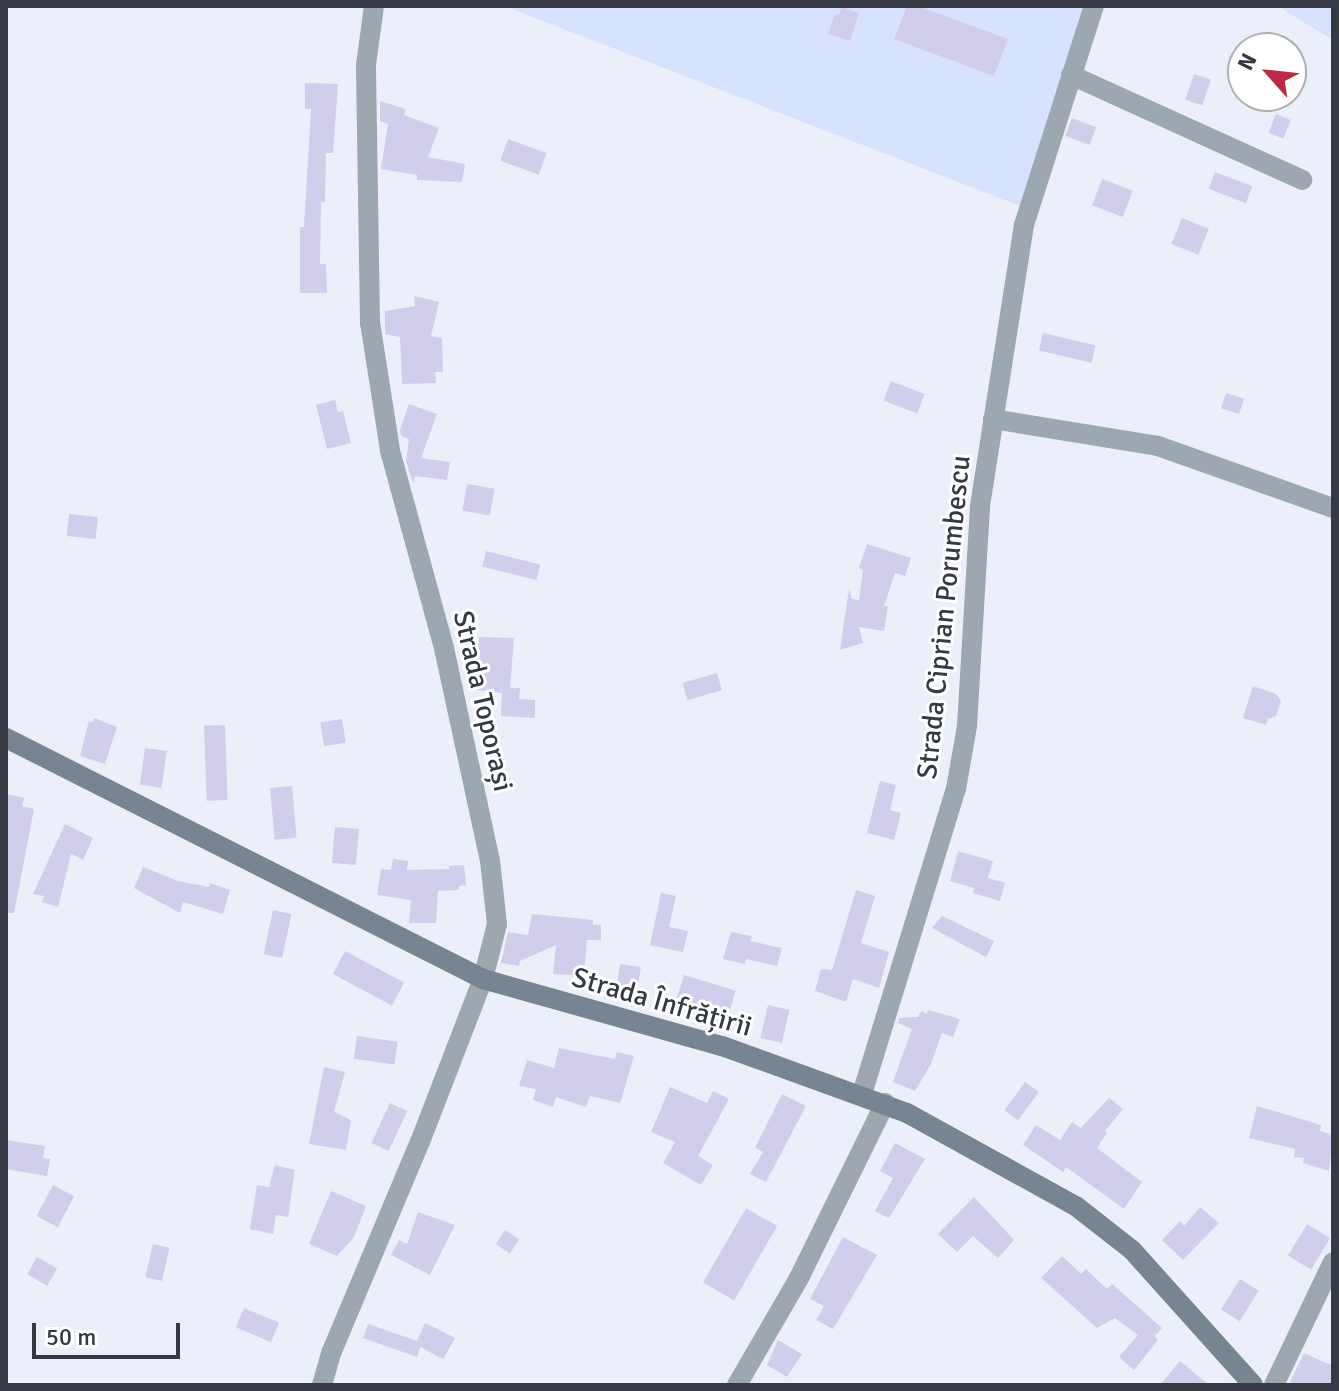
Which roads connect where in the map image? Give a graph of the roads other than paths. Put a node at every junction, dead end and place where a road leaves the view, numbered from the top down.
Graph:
1 (374, 6) edge
2 (1094, 6) edge
3 (1071, 75) junction
4 (1302, 180) dead end
5 (993, 419) junction
6 (1333, 508) edge
7 (6, 738) edge
8 (483, 979) junction
9 (862, 1094) junction
10 (885, 1103) junction
11 (1333, 1262) edge
12 (320, 1384) edge
13 (737, 1385) edge
14 (1253, 1385) edge
15 (1274, 1385) edge

1 - 8 street, Strada Toporași
2 - 3 street, Strada Ciprian Porumbescu
3 - 4 street
3 - 5 street, Strada Ciprian Porumbescu
5 - 6 street, Strada Ciprian Porumbescu
5 - 9 street, Strada Ciprian Porumbescu
7 - 8 main road, Strada Înfrățirii
8 - 9 main road, Strada Înfrățirii
8 - 12 street, Strada Toporași
9 - 10 main road, Strada Înfrățirii
10 - 13 street
10 - 14 main road, Strada Înfrățirii
11 - 15 street

